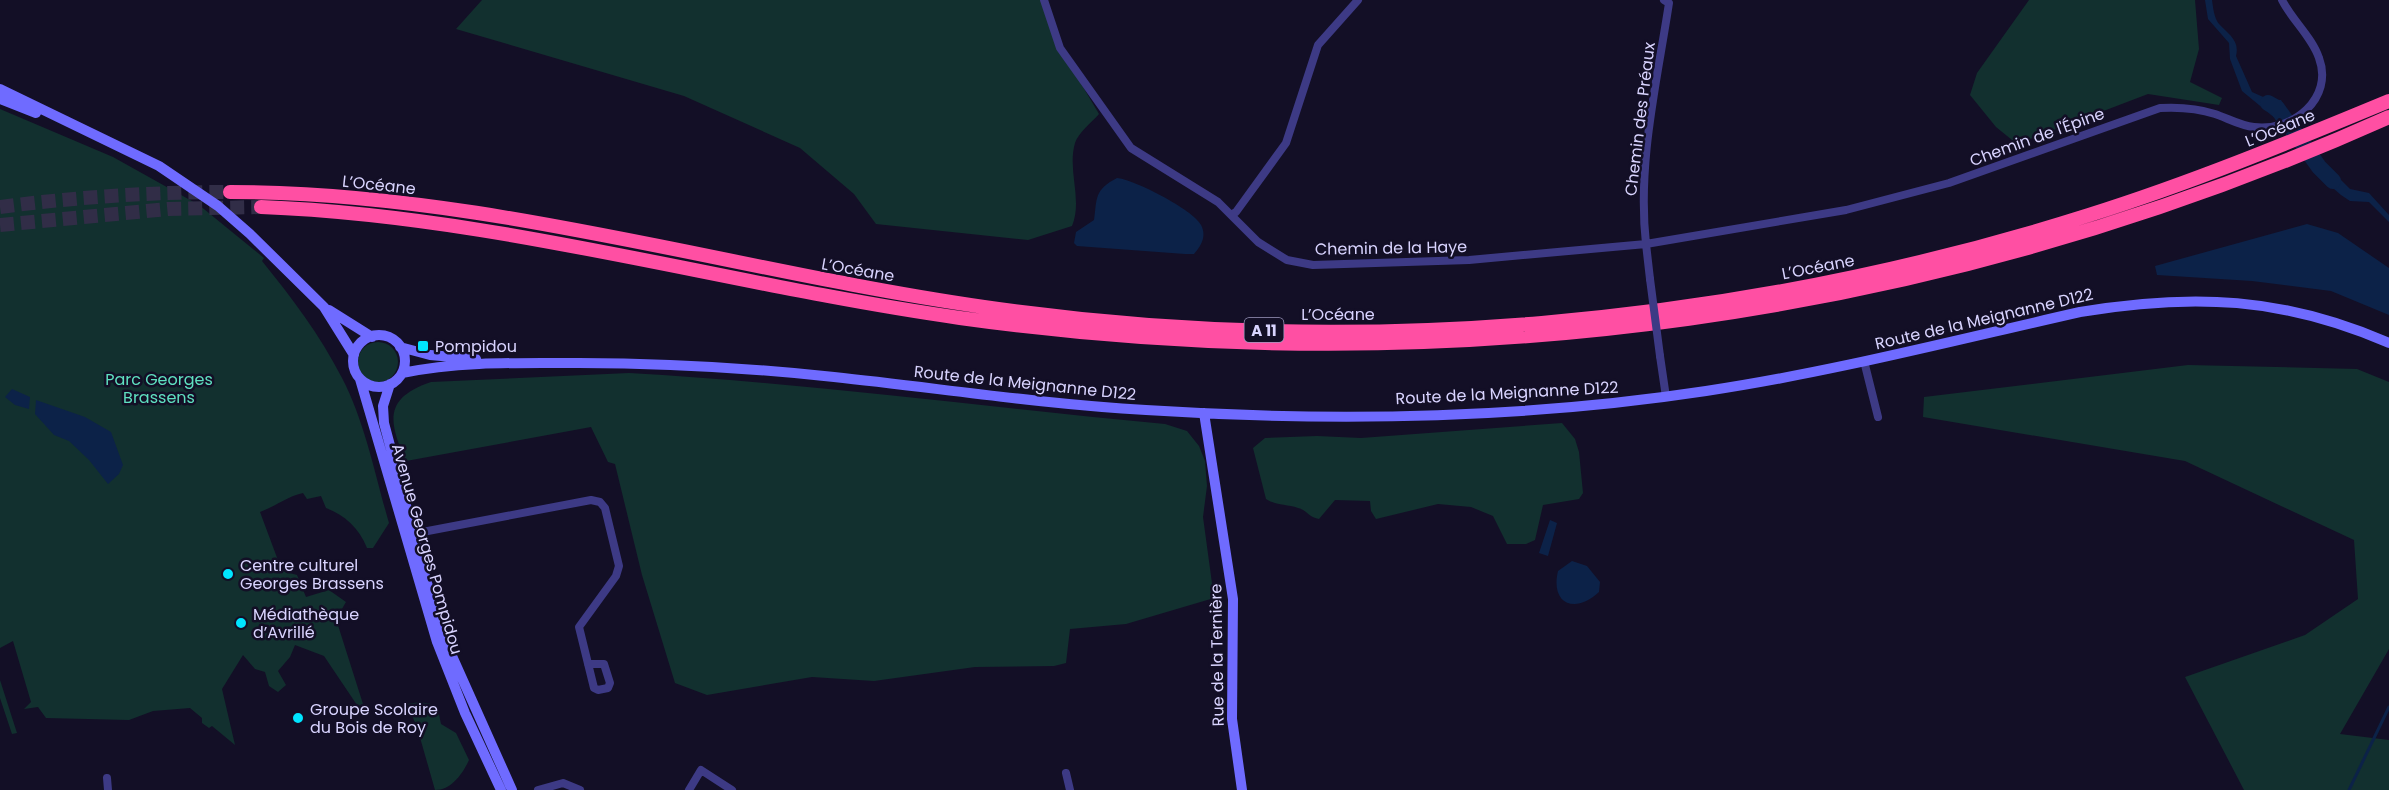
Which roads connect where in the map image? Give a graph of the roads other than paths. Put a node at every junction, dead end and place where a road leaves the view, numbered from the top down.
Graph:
1 (1044, 0) edge
2 (1358, 0) edge
3 (1664, 0) edge
4 (2282, 0) edge
5 (0, 89) edge
6 (0, 99) edge
7 (2389, 101) edge
8 (2389, 117) edge
9 (56, 119) junction
10 (230, 192) tunnel mouth
11 (261, 207) tunnel mouth
12 (1231, 215) junction
13 (1646, 244) junction
14 (324, 307) junction
15 (372, 337) junction
16 (2389, 343) edge
17 (400, 347) junction
18 (354, 355) junction
19 (1864, 361) junction
20 (506, 363) junction
21 (402, 373) junction
22 (360, 379) junction
23 (390, 384) junction
24 (1666, 397) junction
25 (1204, 413) junction
26 (1878, 417) dead end
27 (412, 534) junction
28 (588, 664) dead end
29 (1066, 773) dead end
30 (107, 778) dead end
31 (108, 790) edge
32 (501, 790) edge
33 (512, 790) edge
34 (538, 790) edge
35 (580, 790) edge
36 (689, 790) edge
37 (732, 790) edge
38 (1070, 790) edge
39 (1242, 790) edge

1 - 12 street, Chemin de la Haye
2 - 12 street
3 - 13 street, Chemin des Préaux
4 - 13 street, Chemin de l'Épine
5 - 9 street
6 - 9 street
7 - 10 highway, L’Océane / A 11
8 - 11 highway, L’Océane / A 11
9 - 14 street
12 - 13 street, Chemin de la Haye
13 - 24 street, bridge
14 - 15 street
14 - 18 street
15 - 17 street
15 - 18 street
16 - 19 street, Route de la Meignanne D122
17 - 20 street
17 - 21 street
18 - 22 street
19 - 24 street, Route de la Meignanne D122
19 - 26 street
20 - 21 street
20 - 25 street, Route de la Meignanne D122
21 - 23 street
22 - 23 street
22 - 32 street, Avenue Georges Pompidou
23 - 27 street, Avenue Georges Pompidou
24 - 25 street, Route de la Meignanne D122
25 - 39 street, Rue de la Ternière
27 - 28 street
27 - 33 street, Avenue Georges Pompidou
29 - 38 street
30 - 31 street
34 - 35 street
36 - 37 street

